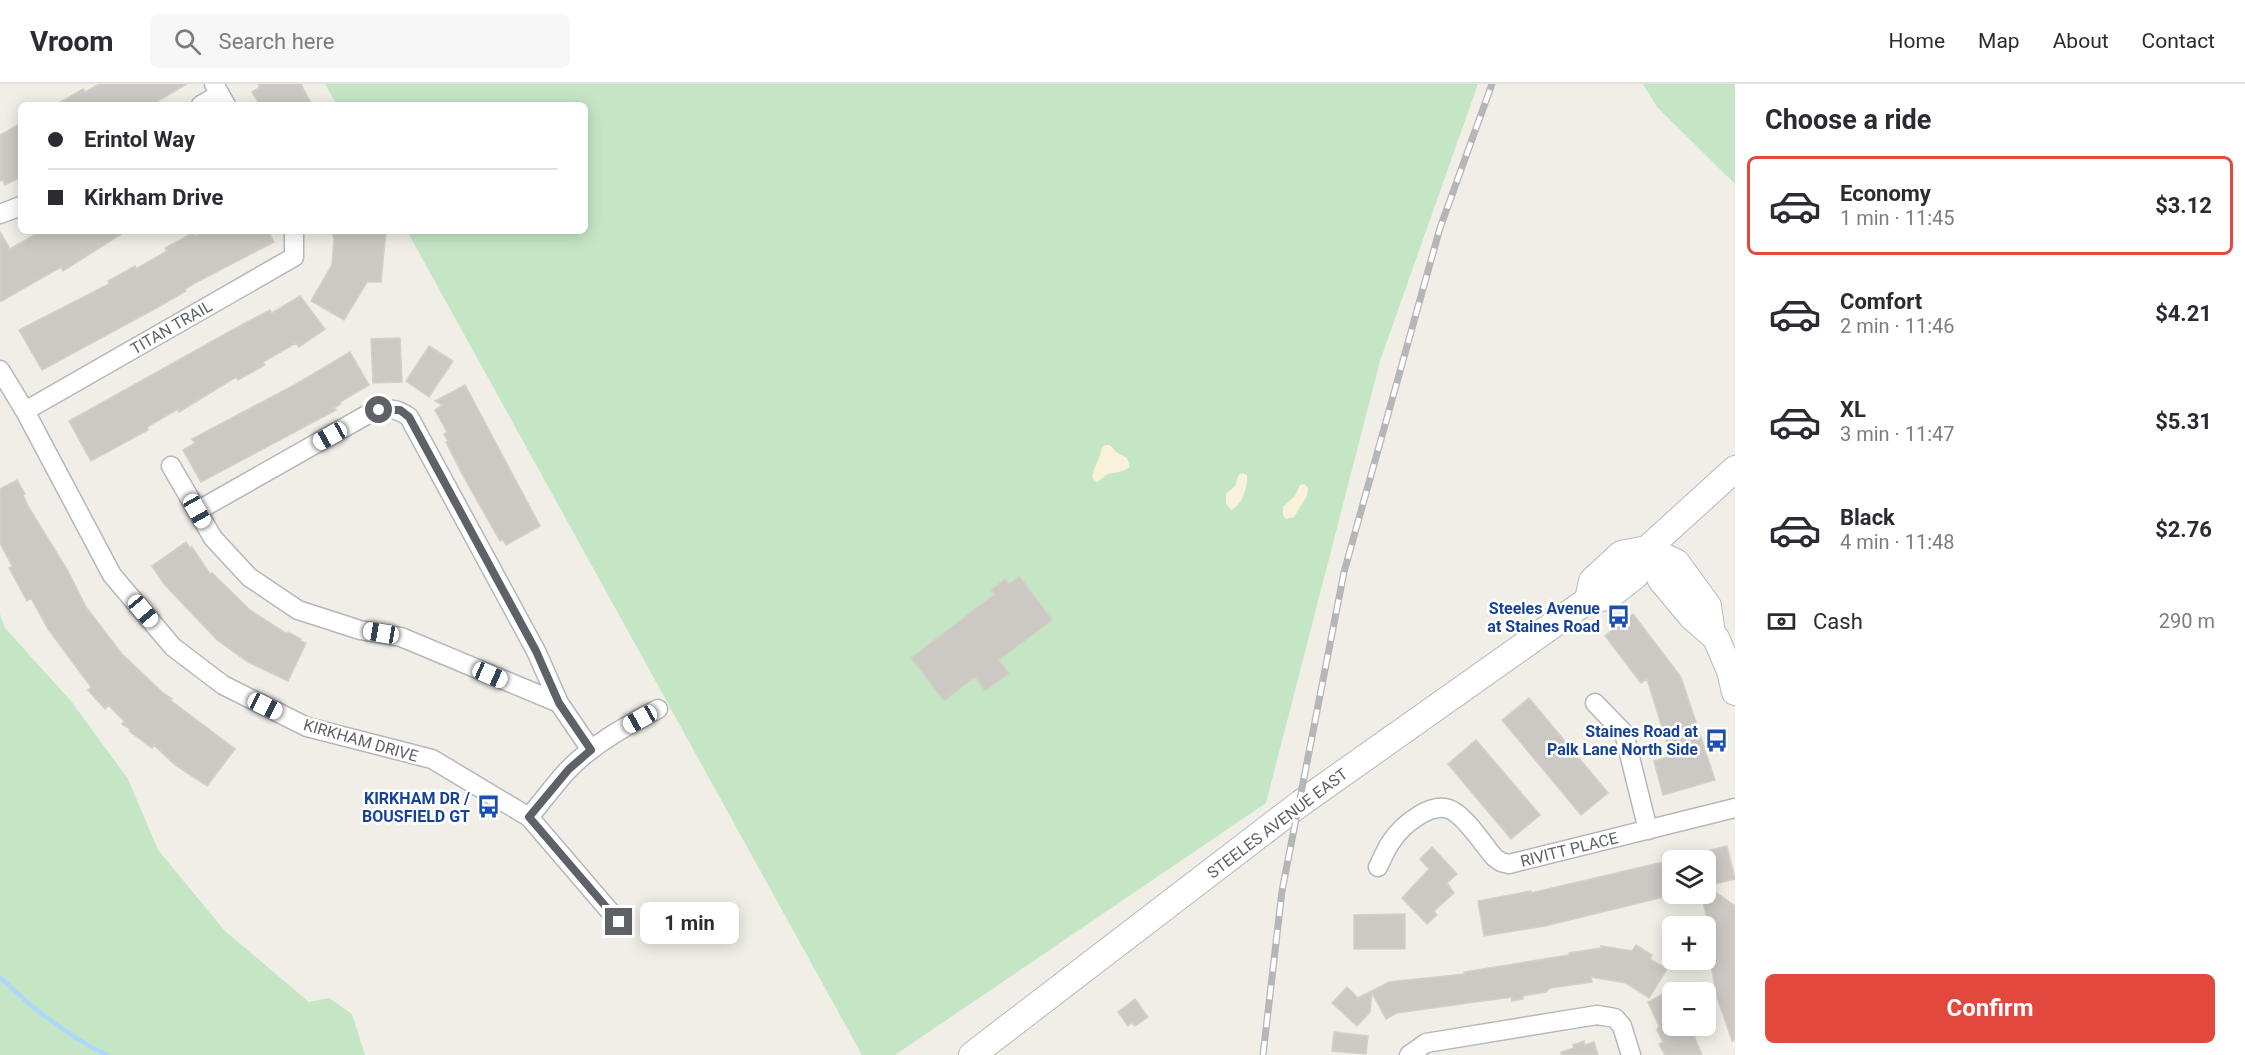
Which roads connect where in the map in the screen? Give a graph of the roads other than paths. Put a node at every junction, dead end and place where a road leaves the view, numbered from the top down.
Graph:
1 (220, 94) edge
2 (206, 102) edge
3 (18, 207) edge
4 (0, 214) edge
5 (294, 234) edge
6 (0, 370) edge
7 (25, 411) junction
8 (171, 466) dead end
9 (1735, 469) edge
10 (197, 511) junction
11 (1647, 549) junction
12 (1735, 692) edge
13 (559, 703) junction
14 (1595, 703) dead end
15 (658, 710) dead end
16 (591, 750) junction
17 (1735, 808) edge
18 (529, 817) junction
19 (1648, 830) junction
20 (1378, 867) dead end
21 (619, 922) dead end
22 (972, 1055) edge
23 (1409, 1055) edge
24 (1631, 1055) edge

1 - 2 street
3 - 4 street
5 - 7 street, TITAN TRAIL
6 - 7 street, KIRKHAM DRIVE
7 - 18 street, KIRKHAM DRIVE
8 - 10 street
9 - 11 main road, STEELES AVENUE EAST
10 - 13 street
10 - 13 street
11 - 12 main road
11 - 22 main road, STEELES AVENUE EAST
13 - 16 street
14 - 19 street
15 - 16 street
16 - 18 street
17 - 19 street, RIVITT PLACE
18 - 21 street, KIRKHAM DRIVE
19 - 20 street, RIVITT PLACE
23 - 24 street

